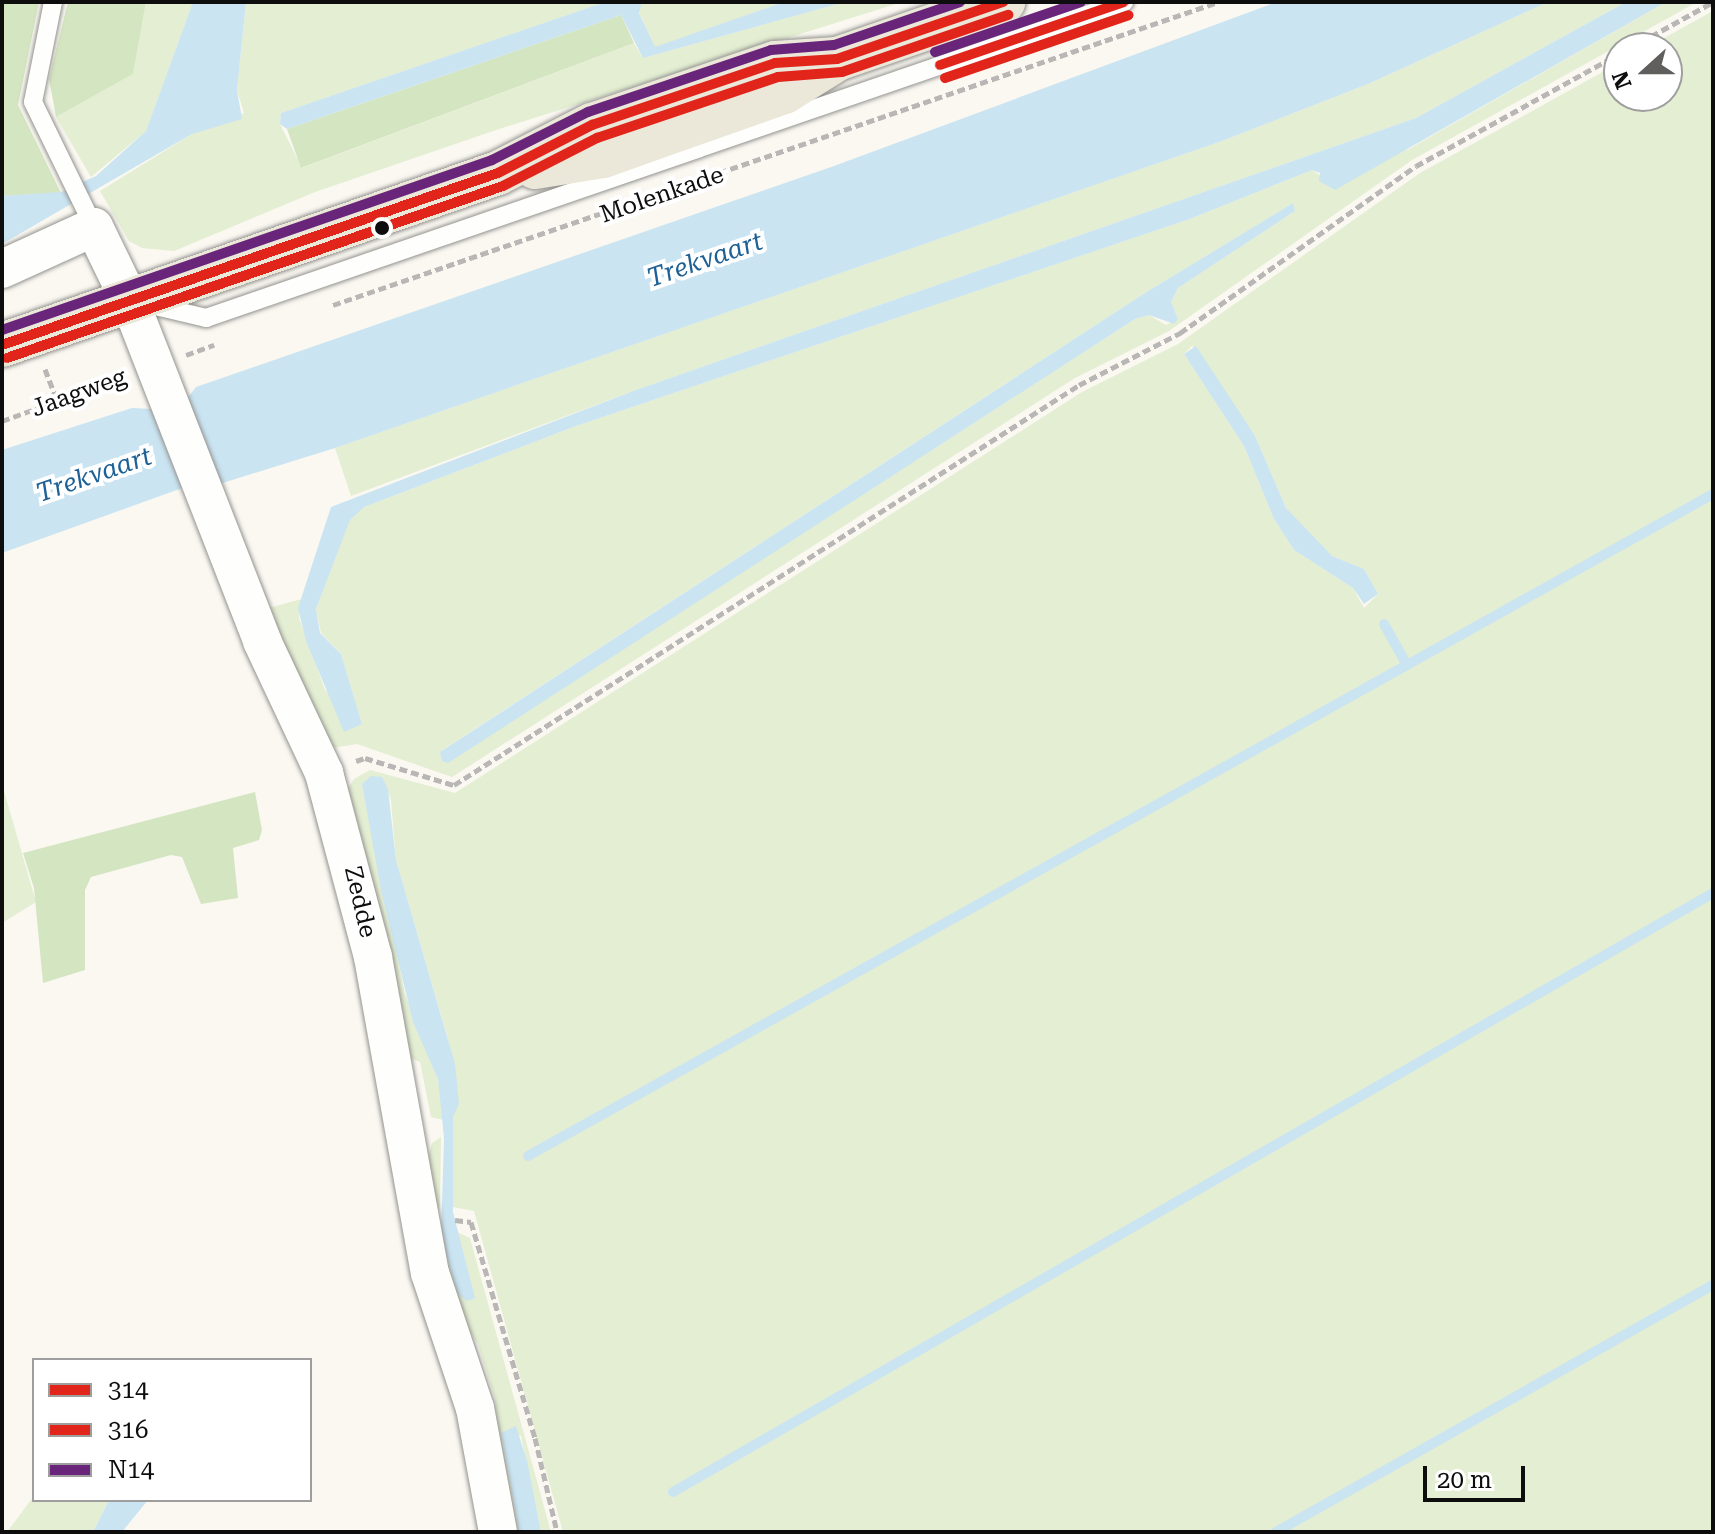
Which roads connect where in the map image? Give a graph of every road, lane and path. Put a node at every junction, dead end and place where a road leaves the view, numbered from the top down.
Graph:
1 (53, 2) edge
2 (1003, 2) edge
3 (1124, 2) edge
4 (1218, 2) edge
5 (1713, 2) edge
6 (1659, 32) edge
7 (1603, 63) edge
8 (89, 218) junction
9 (2, 269) edge
10 (129, 299) junction
11 (329, 307) dead end
12 (228, 341) dead end
13 (2, 345) edge
14 (159, 375) junction
15 (2, 421) edge
16 (324, 773) junction
17 (460, 1219) dead end
18 (498, 1532) edge
19 (557, 1532) edge

1 - 8 lane
2 - 10 main road
3 - 10 lane, Molenkade
4 - 11 path, Molenkade
5 - 6 path
7 - 16 path
8 - 9 street
8 - 10 street
10 - 13 main road
10 - 14 street, Zedde
12 - 14 path
14 - 15 path, Jaagweg
14 - 16 street, Zedde
16 - 18 street, Zedde
17 - 19 path

